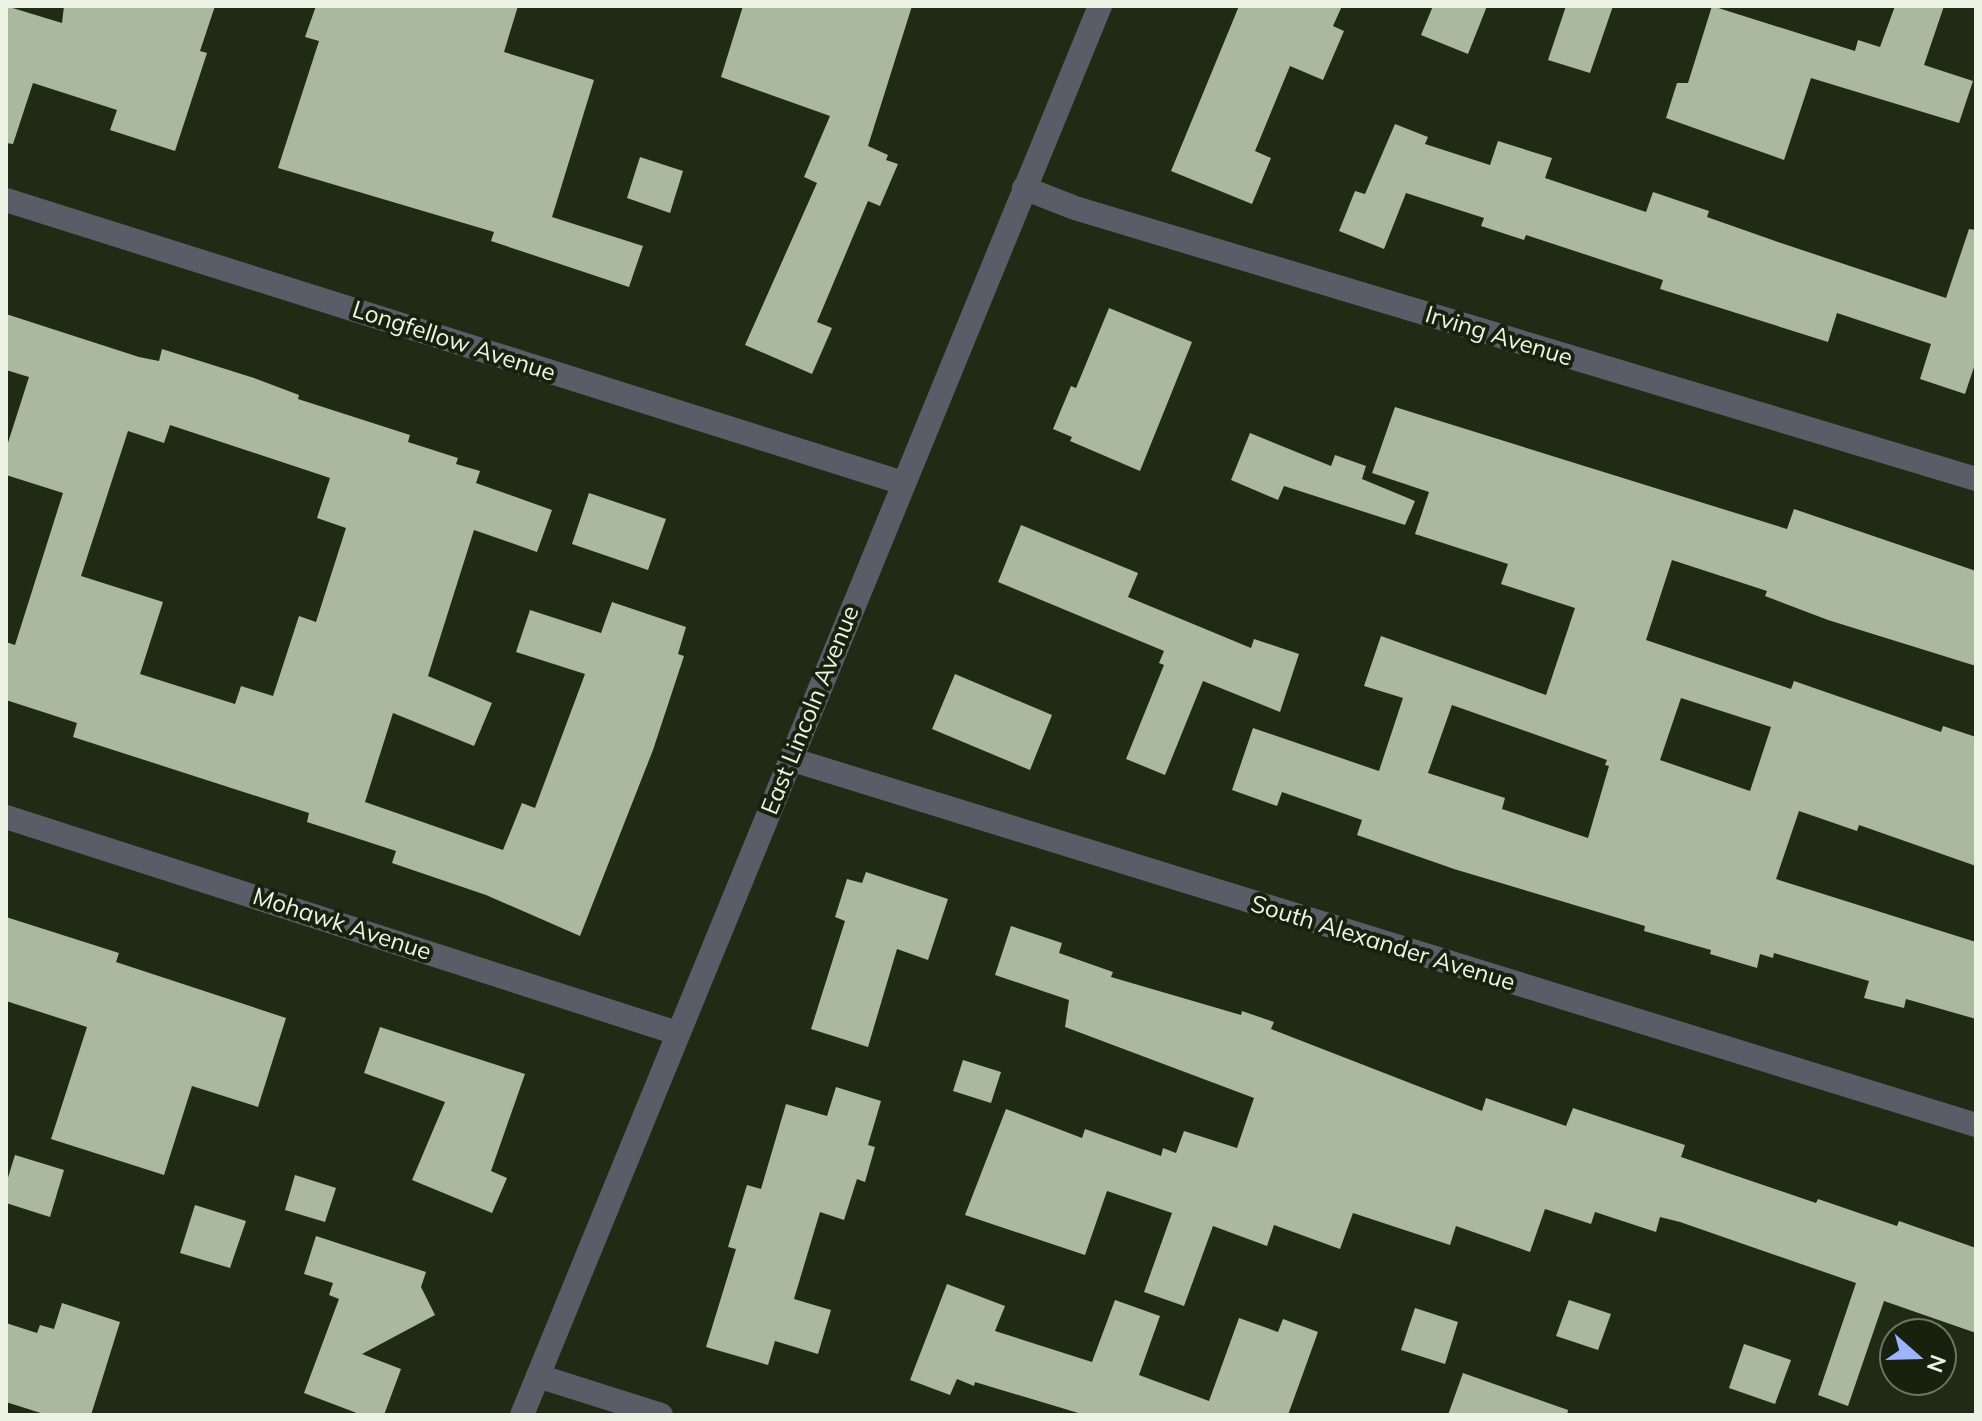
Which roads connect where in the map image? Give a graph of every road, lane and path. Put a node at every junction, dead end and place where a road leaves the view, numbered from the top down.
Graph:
1 (1100, 6) edge
2 (1024, 188) junction
3 (6, 200) edge
4 (1976, 479) edge
5 (903, 483) junction
6 (790, 759) junction
7 (6, 817) edge
8 (677, 1033) junction
9 (1976, 1125) edge
10 (538, 1376) junction
11 (522, 1415) edge
12 (661, 1415) edge

1 - 2 street, East Lincoln Avenue
2 - 4 street, Irving Avenue
2 - 5 street, East Lincoln Avenue
3 - 5 street, Longfellow Avenue
5 - 6 street, East Lincoln Avenue
6 - 8 street, East Lincoln Avenue
6 - 9 street, South Alexander Avenue
7 - 8 street, Mohawk Avenue
8 - 10 street, East Lincoln Avenue
10 - 11 street, East Lincoln Avenue
10 - 12 street

